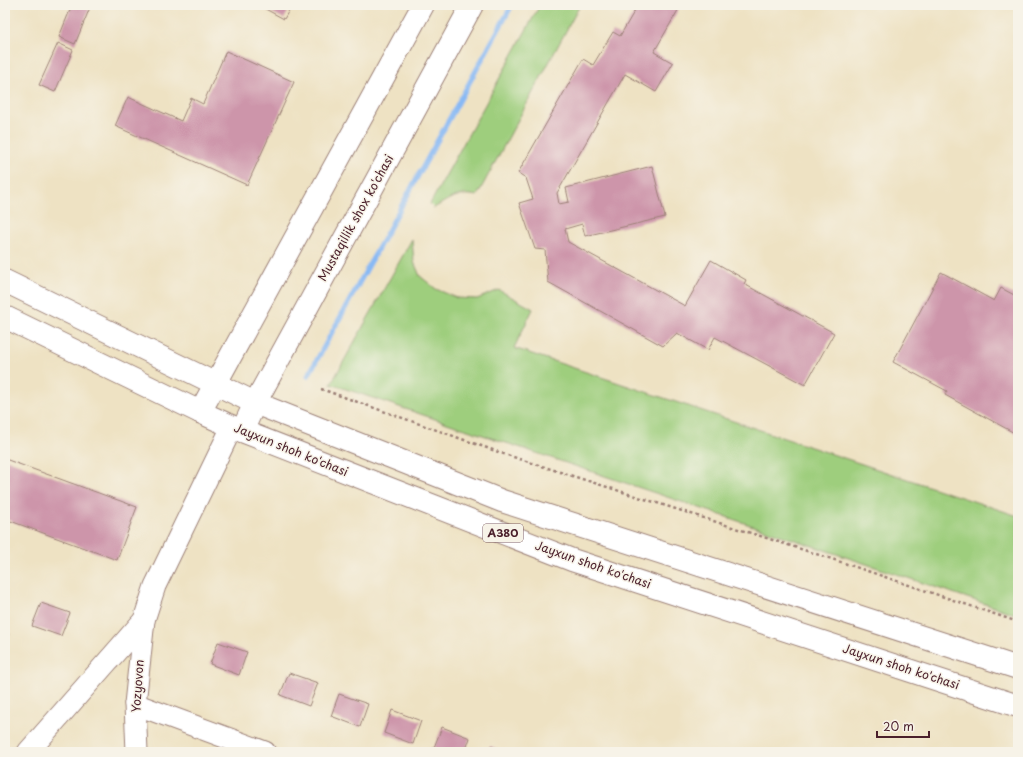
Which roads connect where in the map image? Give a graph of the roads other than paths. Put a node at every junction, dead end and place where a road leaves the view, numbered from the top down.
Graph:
1 (424, 5) edge
2 (472, 5) edge
3 (5, 281) edge
4 (5, 317) edge
5 (216, 383) junction
6 (255, 403) junction
7 (200, 412) junction
8 (237, 429) junction
9 (144, 620) junction
10 (1018, 668) edge
11 (135, 704) junction
12 (1018, 706) edge
13 (28, 752) edge
14 (137, 752) edge
15 (265, 752) edge

1 - 5 main road
2 - 6 main road, Mustaqillik shox ko'chasi
3 - 5 main road, A380
4 - 7 main road, Jayxun shoh ko'chasi / A380
5 - 6 main road, A380
5 - 7 main road
6 - 8 main road, Mustaqillik shox ko'chasi
6 - 10 main road, A380
7 - 8 main road, Jayxun shoh ko'chasi / A380
8 - 9 street
8 - 12 main road, Jayxun shoh ko'chasi / A380
9 - 11 street, Yozyovon
9 - 13 street
11 - 14 street, Yozyovon
11 - 15 street

